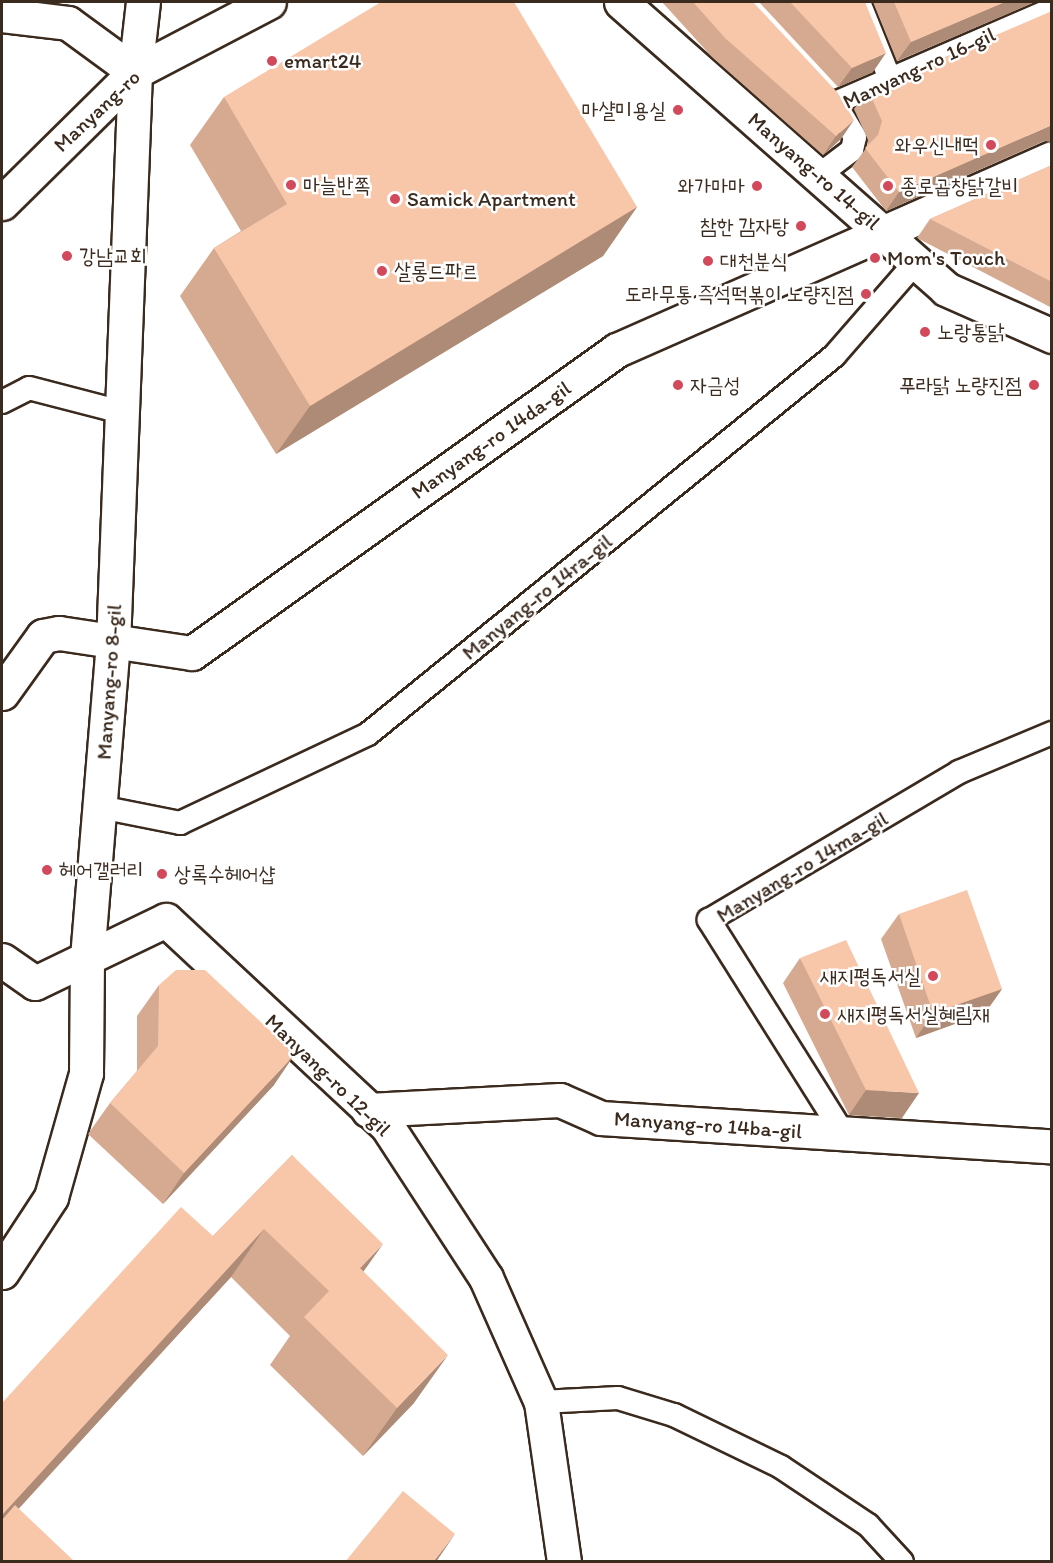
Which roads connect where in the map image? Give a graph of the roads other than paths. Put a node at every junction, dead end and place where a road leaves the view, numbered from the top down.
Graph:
1 (143, 2) edge
2 (269, 2) edge
3 (621, 2) edge
4 (859, 2) edge
5 (1052, 9) edge
6 (2, 15) edge
7 (135, 72) junction
8 (890, 79) junction
9 (819, 86) edge
10 (835, 103) junction
11 (1052, 158) edge
12 (819, 176) junction
13 (2, 204) edge
14 (886, 235) junction
15 (916, 262) junction
16 (1052, 336) edge
17 (2, 402) edge
18 (122, 412) junction
19 (113, 645) junction
20 (2, 693) edge
21 (1052, 733) edge
22 (100, 807) junction
23 (87, 958) junction
24 (2, 960) edge
25 (368, 1110) junction
26 (843, 1133) junction
27 (1052, 1146) edge
28 (2, 1272) edge
29 (541, 1402) junction
30 (564, 1562) edge
31 (902, 1562) edge

1 - 7 street, Manyang-ro 8-gil
2 - 7 street, Manyang-ro
3 - 12 street, Manyang-ro 14-gil
4 - 8 lane
5 - 8 lane, Manyang-ro 16-gil
6 - 7 street
7 - 13 street, Manyang-ro
7 - 18 street, Manyang-ro 8-gil
8 - 10 lane, Manyang-ro 16-gil
9 - 10 lane
10 - 12 lane, Manyang-ro 16-gil
11 - 14 street, Manyang-ro 14da-gil
12 - 14 street, Manyang-ro 14-gil
14 - 15 street, Manyang-ro 14-gil
14 - 19 street, Manyang-ro 14da-gil
15 - 16 street, Manyang-ro 14-gil
15 - 22 lane, Manyang-ro 14ra-gil
17 - 18 lane
18 - 19 street, Manyang-ro 8-gil
19 - 20 street, Manyang-ro 14da-gil
19 - 22 street, Manyang-ro 8-gil
21 - 26 lane, Manyang-ro 14ma-gil
22 - 23 street, Manyang-ro 8-gil
23 - 24 street, Manyang-ro 12-gil
23 - 25 street, Manyang-ro 12-gil
23 - 28 street, Manyang-ro 8-gil
25 - 26 street, Manyang-ro 14ba-gil
25 - 29 street, Manyang-ro 12-gil
26 - 27 street, Manyang-ro 14ba-gil
29 - 30 street, Manyang-ro 12-gil
29 - 31 lane

